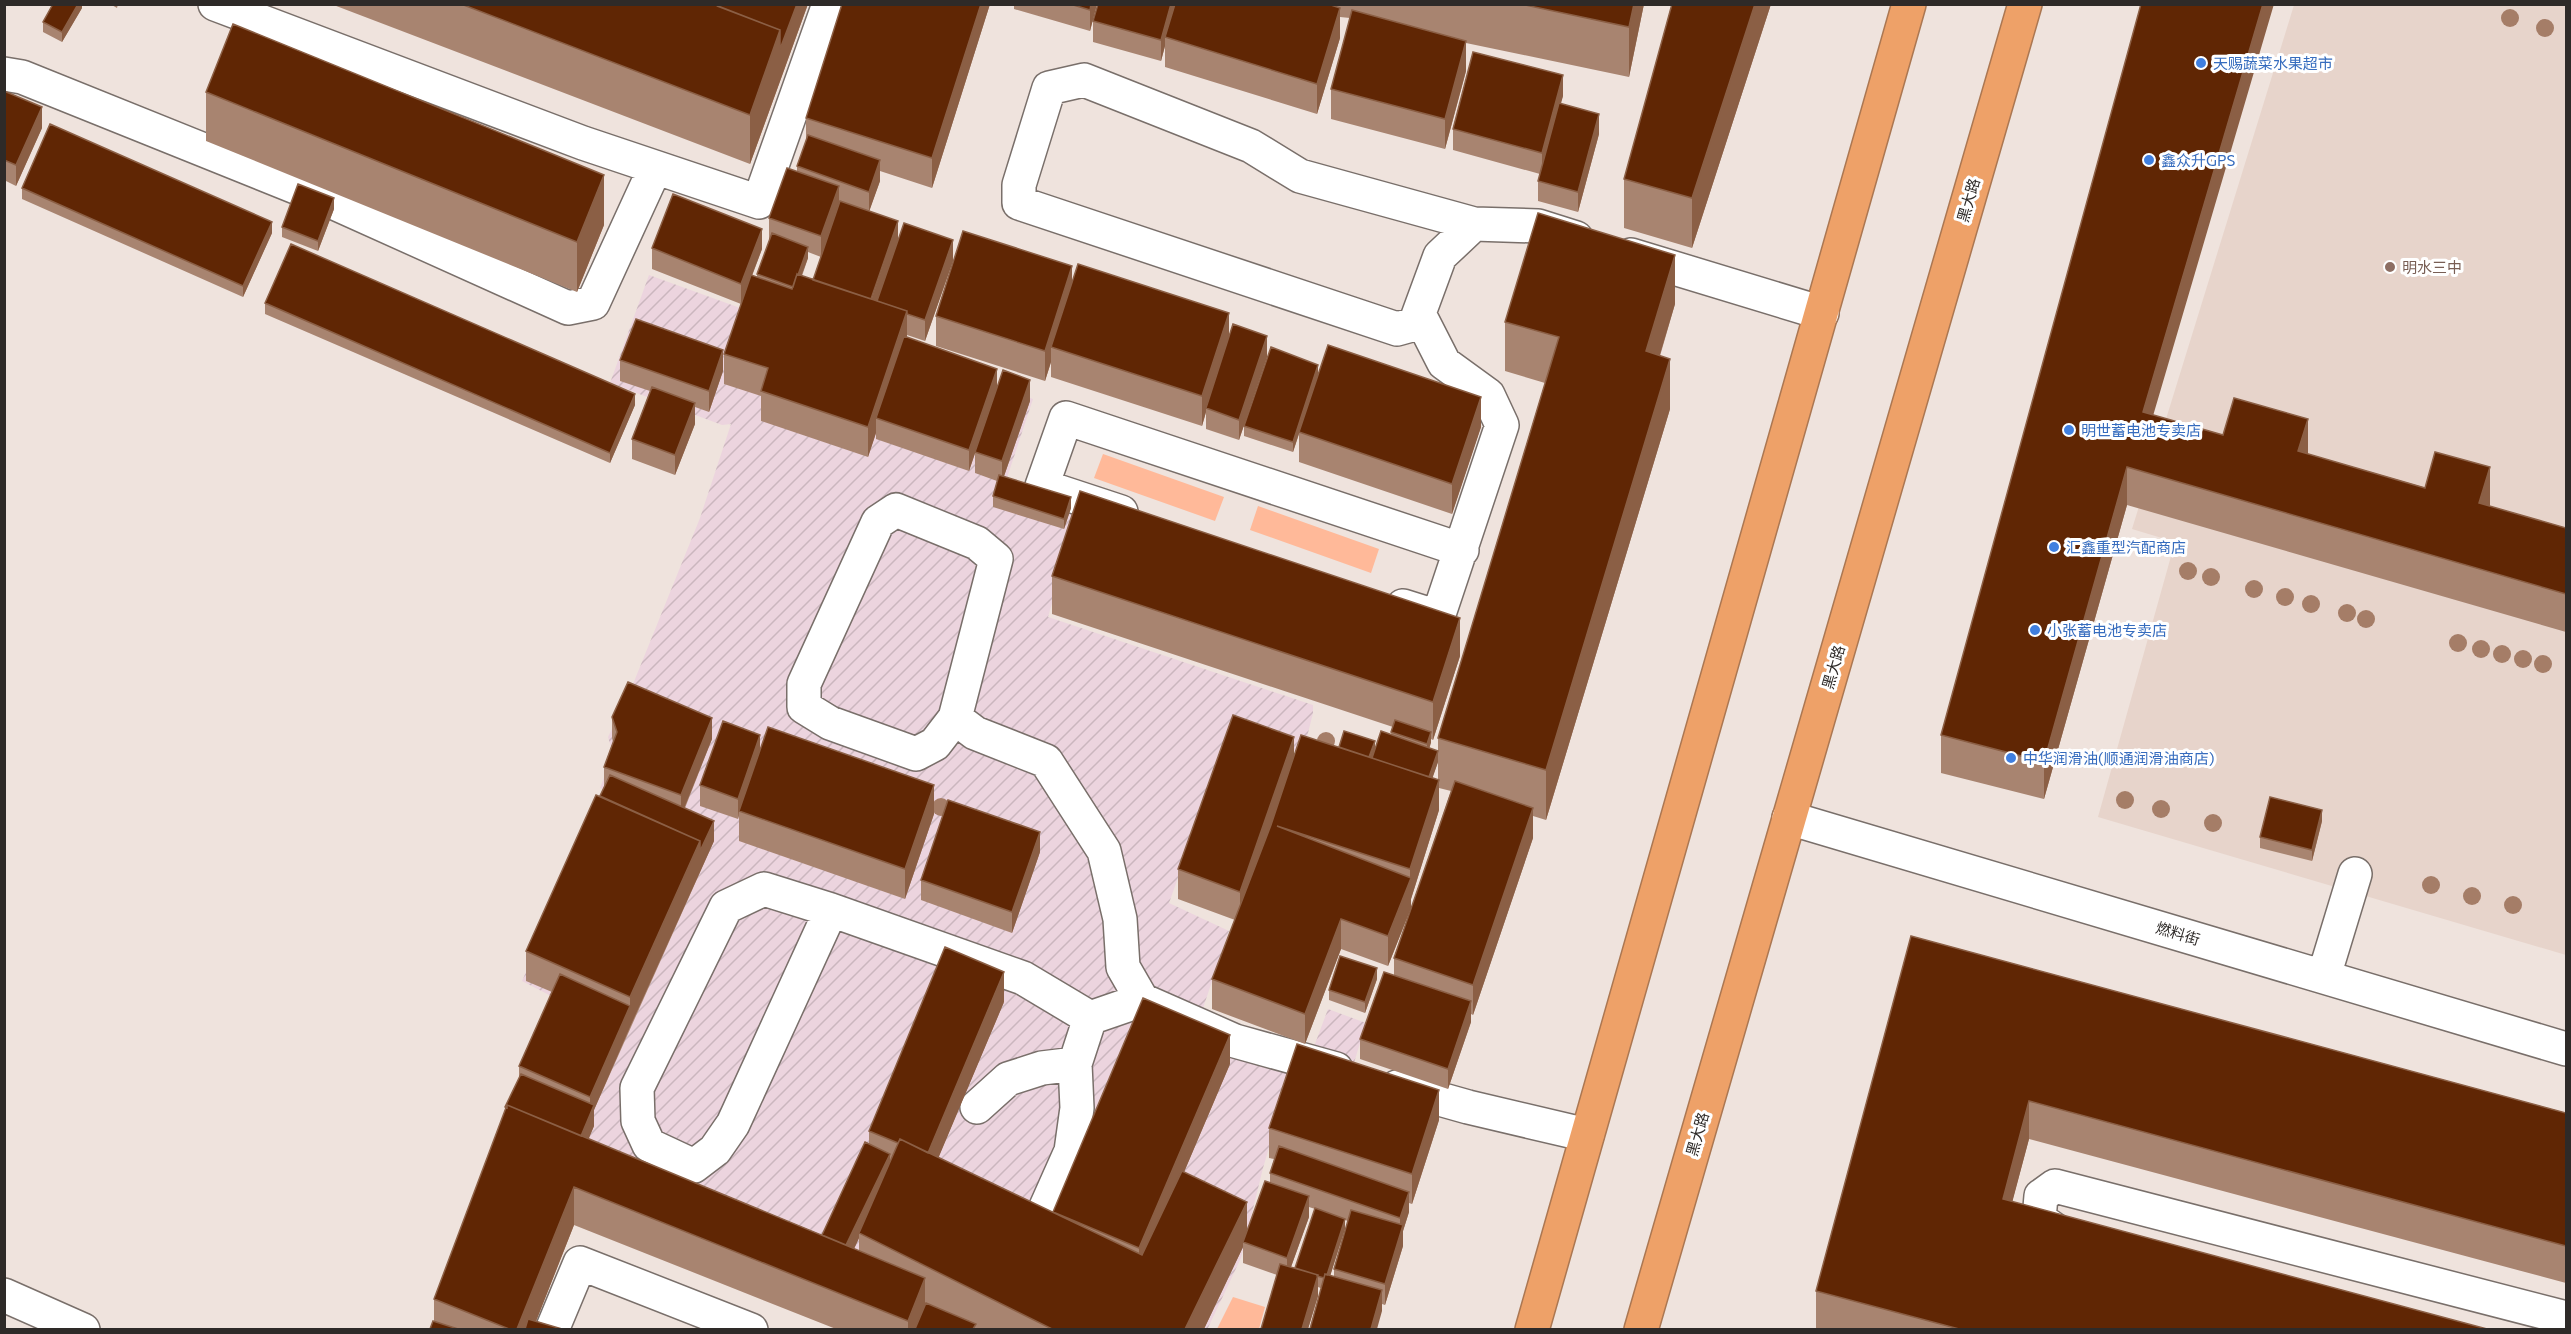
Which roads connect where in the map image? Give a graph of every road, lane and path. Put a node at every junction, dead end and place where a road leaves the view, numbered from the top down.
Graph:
1 (214, 4) edge
2 (830, 4) edge
3 (1909, 4) edge
4 (2025, 4) edge
5 (4, 74) edge
6 (655, 168) junction
7 (1474, 224) junction
8 (1822, 313) junction
9 (1419, 314) junction
10 (1144, 519) edge
11 (1462, 550) junction
12 (1371, 595) edge
13 (955, 718) junction
14 (1789, 818) junction
15 (2355, 874) dead end
16 (831, 910) junction
17 (2324, 976) junction
18 (1142, 1000) junction
19 (1090, 1018) junction
20 (2566, 1049) edge
21 (1075, 1065) junction
22 (977, 1107) dead end
23 (1587, 1136) junction
24 (1046, 1207) edge
25 (2096, 1242) edge
26 (4, 1295) edge
27 (2566, 1318) edge
28 (83, 1329) edge
29 (552, 1329) edge
30 (751, 1329) edge
31 (1532, 1329) edge
32 (1641, 1329) edge

1 - 6 street
2 - 6 street
3 - 8 highway
4 - 14 highway, 黑大路
5 - 6 street
7 - 8 street
7 - 9 street
7 - 9 street
8 - 23 highway
9 - 11 street
10 - 11 street
11 - 12 street
13 - 13 street
13 - 18 street
14 - 17 street, 燃料街
14 - 32 highway, 黑大路
15 - 17 street
16 - 16 street
16 - 19 street
17 - 20 street, 燃料街
18 - 19 street
18 - 23 street
19 - 21 street
21 - 22 street
21 - 24 street
23 - 31 highway
25 - 27 street
26 - 28 street
29 - 30 street

